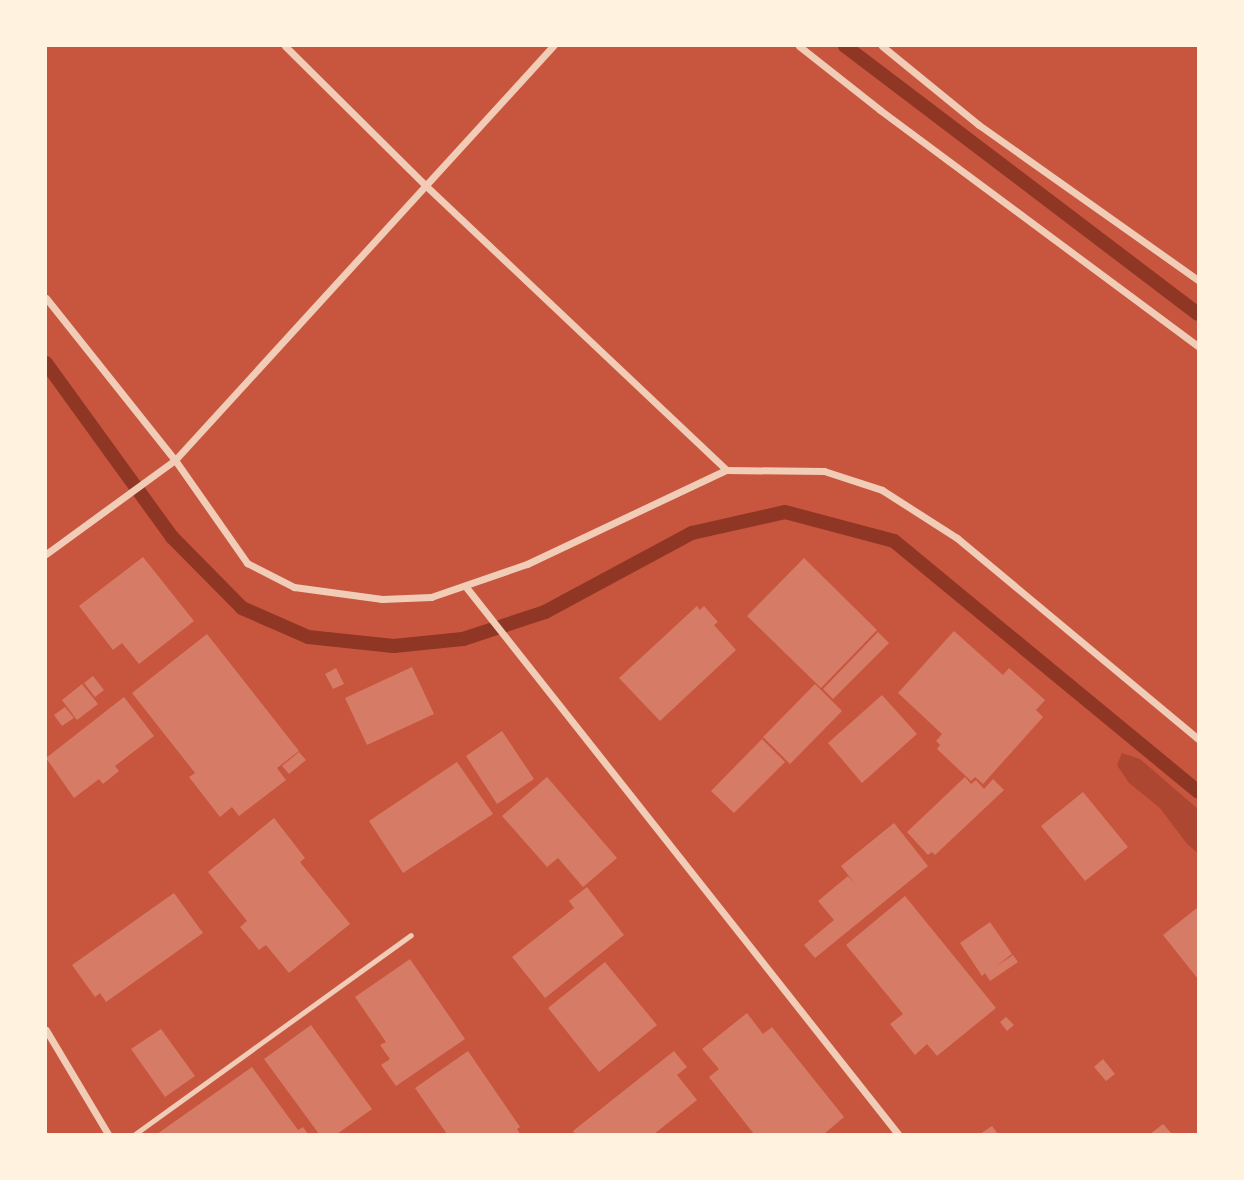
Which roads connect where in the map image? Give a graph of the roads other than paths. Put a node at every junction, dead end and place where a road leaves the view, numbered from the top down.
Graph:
1 (285, 46) edge
2 (553, 46) edge
3 (799, 46) edge
4 (882, 46) edge
5 (424, 184) junction
6 (1199, 280) edge
7 (46, 298) edge
8 (1199, 346) edge
9 (175, 460) junction
10 (726, 470) junction
11 (46, 554) edge
12 (466, 587) junction
13 (1199, 739) edge
14 (411, 935) dead end
15 (46, 1030) edge
16 (108, 1135) edge
17 (135, 1135) edge
18 (898, 1135) edge

1 - 5 street
2 - 5 street
3 - 8 street
4 - 6 street
5 - 9 street
5 - 10 street
7 - 9 street
9 - 11 street
9 - 12 street
10 - 12 street
10 - 13 street
12 - 18 street
14 - 17 lane
15 - 16 street

